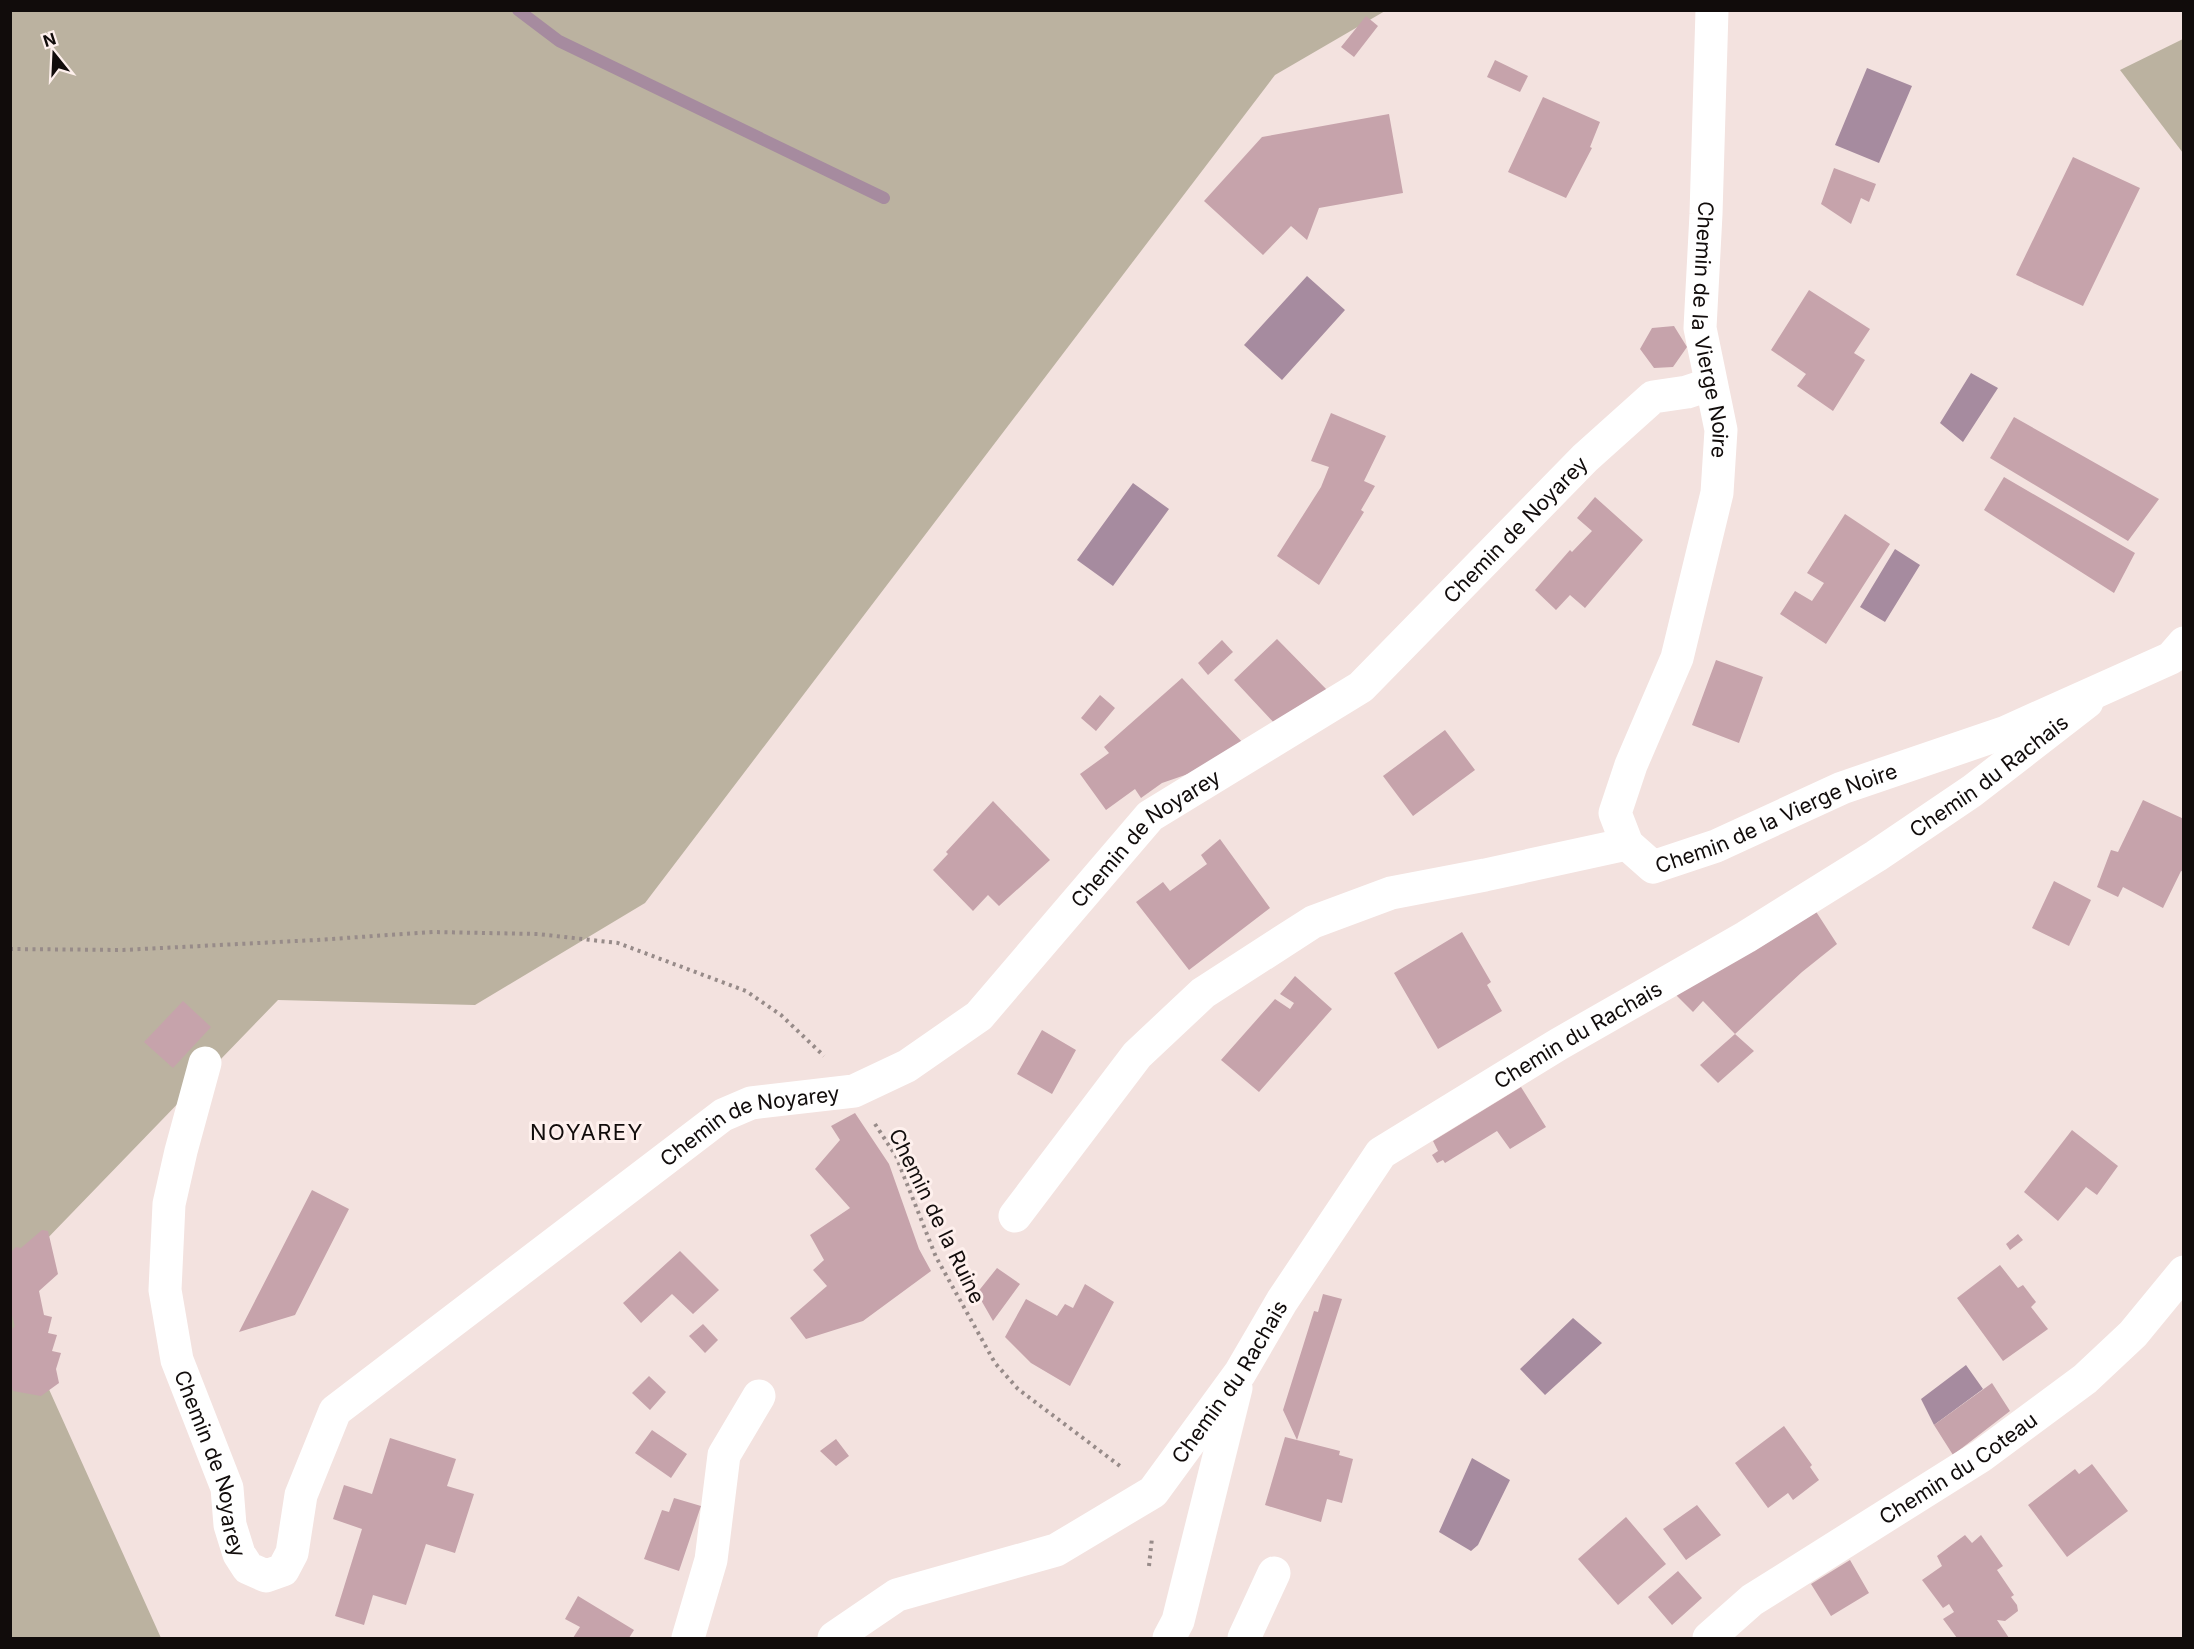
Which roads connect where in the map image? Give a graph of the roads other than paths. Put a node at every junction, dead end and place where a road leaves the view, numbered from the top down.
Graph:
1 (1712, 10) edge
2 (1711, 384) junction
3 (2184, 643) edge
4 (2110, 685) junction
5 (1627, 844) junction
6 (205, 1063) dead end
7 (1015, 1216) dead end
8 (2184, 1272) edge
9 (1240, 1373) junction
10 (759, 1396) dead end
11 (1274, 1573) dead end
12 (1179, 1633) edge
13 (688, 1638) edge
14 (834, 1638) edge
15 (1244, 1638) edge
16 (1709, 1638) edge

1 - 2 street, Chemin de la Vierge Noire
2 - 5 street, Chemin de la Vierge Noire
2 - 6 street, Chemin de Noyarey
3 - 4 street, Chemin de la Vierge Noire
4 - 5 street, Chemin de la Vierge Noire
4 - 9 street, Chemin du Rachais
5 - 7 street
8 - 16 street, Chemin du Coteau
9 - 12 street
9 - 14 street, Chemin du Rachais
10 - 13 street
11 - 15 street

